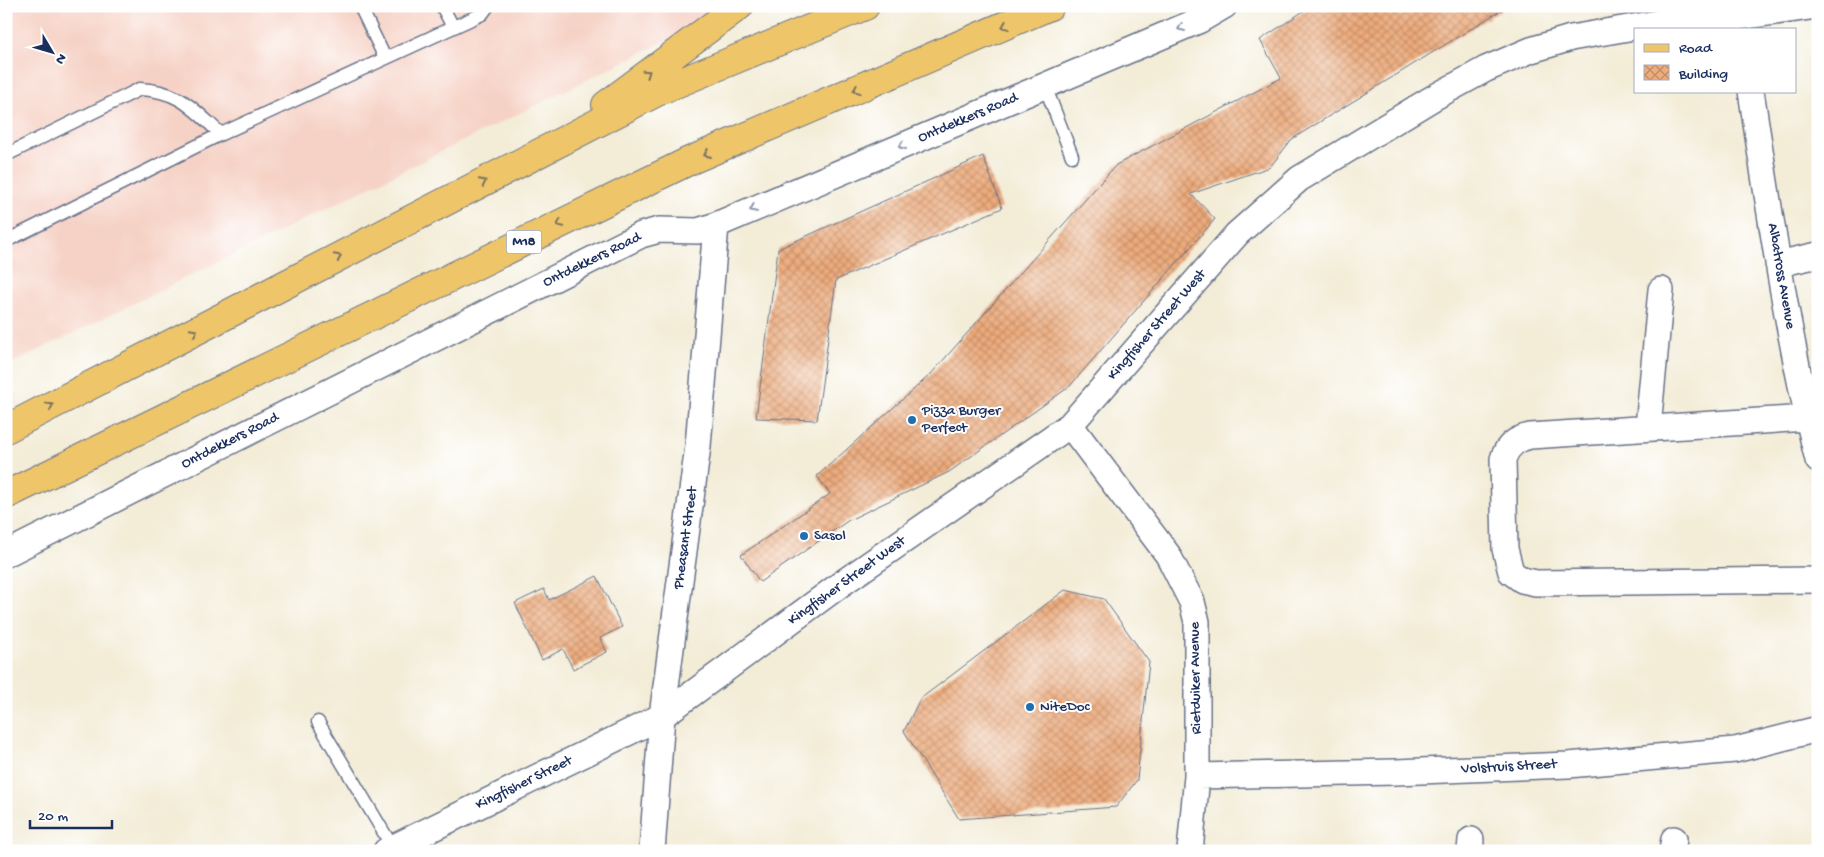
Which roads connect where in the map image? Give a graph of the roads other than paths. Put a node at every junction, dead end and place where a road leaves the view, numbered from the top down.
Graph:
1 (360, 6) edge
2 (442, 6) edge
3 (488, 6) edge
4 (739, 6) edge
5 (865, 6) edge
6 (1050, 6) edge
7 (1224, 6) edge
8 (1817, 6) edge
9 (1732, 18) edge
10 (452, 27) junction
11 (385, 58) junction
12 (1045, 86) junction
13 (1751, 92) edge
14 (221, 134) junction
15 (553, 146) junction
16 (6, 155) edge
17 (1072, 156) dead end
18 (716, 225) junction
19 (6, 241) edge
20 (1818, 255) edge
21 (1778, 264) junction
22 (1661, 290) dead end
23 (1807, 418) junction
24 (1070, 425) junction
25 (1648, 427) junction
26 (6, 429) edge
27 (1818, 460) edge
28 (6, 495) edge
29 (6, 554) edge
30 (1818, 580) edge
31 (662, 716) junction
32 (318, 722) dead end
33 (1818, 730) edge
34 (1197, 776) junction
35 (390, 849) edge
36 (652, 851) edge
37 (1190, 851) edge

1 - 11 lane
2 - 10 lane
3 - 10 lane
15 -> 4 main road
5 - 15 main road
6 -> 28 main road, M18
7 -> 12 street, Ontdekkers Road
8 - 9 street, Kingfisher Street West
9 - 24 street, Kingfisher Street West
10 - 11 lane
11 - 14 lane
12 - 17 lane
12 -> 18 street, Ontdekkers Road
13 - 21 street, Albatross Avenue
14 - 16 lane
14 - 19 lane
26 -> 15 main road
18 - 29 street, Ontdekkers Road
18 - 31 street, Pheasant Street
20 - 21 street
21 - 23 street, Albatross Avenue
22 - 25 street
23 - 25 street
23 - 27 street, Albatross Avenue
24 - 31 street, Kingfisher Street West
24 - 34 street, Rietduiker Avenue
25 - 30 street
31 - 35 street, Kingfisher Street
31 - 36 street, Pheasant Street
32 - 35 lane
33 - 34 street, Volstruis Street
34 - 37 street, Rietduiker Avenue

